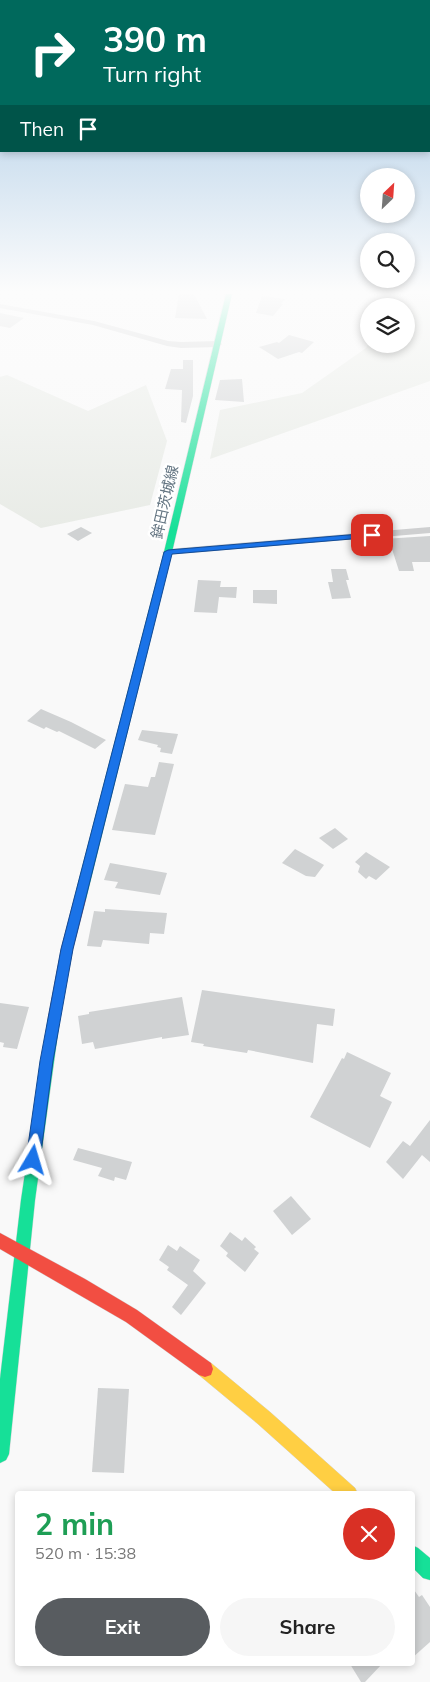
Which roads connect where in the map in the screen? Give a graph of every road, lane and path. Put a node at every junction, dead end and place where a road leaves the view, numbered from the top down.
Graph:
1 (211, 372) edge
2 (430, 530) edge
3 (168, 552) junction
4 (0, 1240) edge
5 (22, 1251) junction
6 (0, 1454) edge
7 (346, 1491) edge
8 (415, 1557) edge
9 (430, 1571) edge

1 - 3 main road, 鉾田茨城線
2 - 3 street
3 - 5 main road, 鉾田茨城線
4 - 5 main road
5 - 6 main road, 鉾田茨城線
5 - 7 main road
8 - 9 main road

